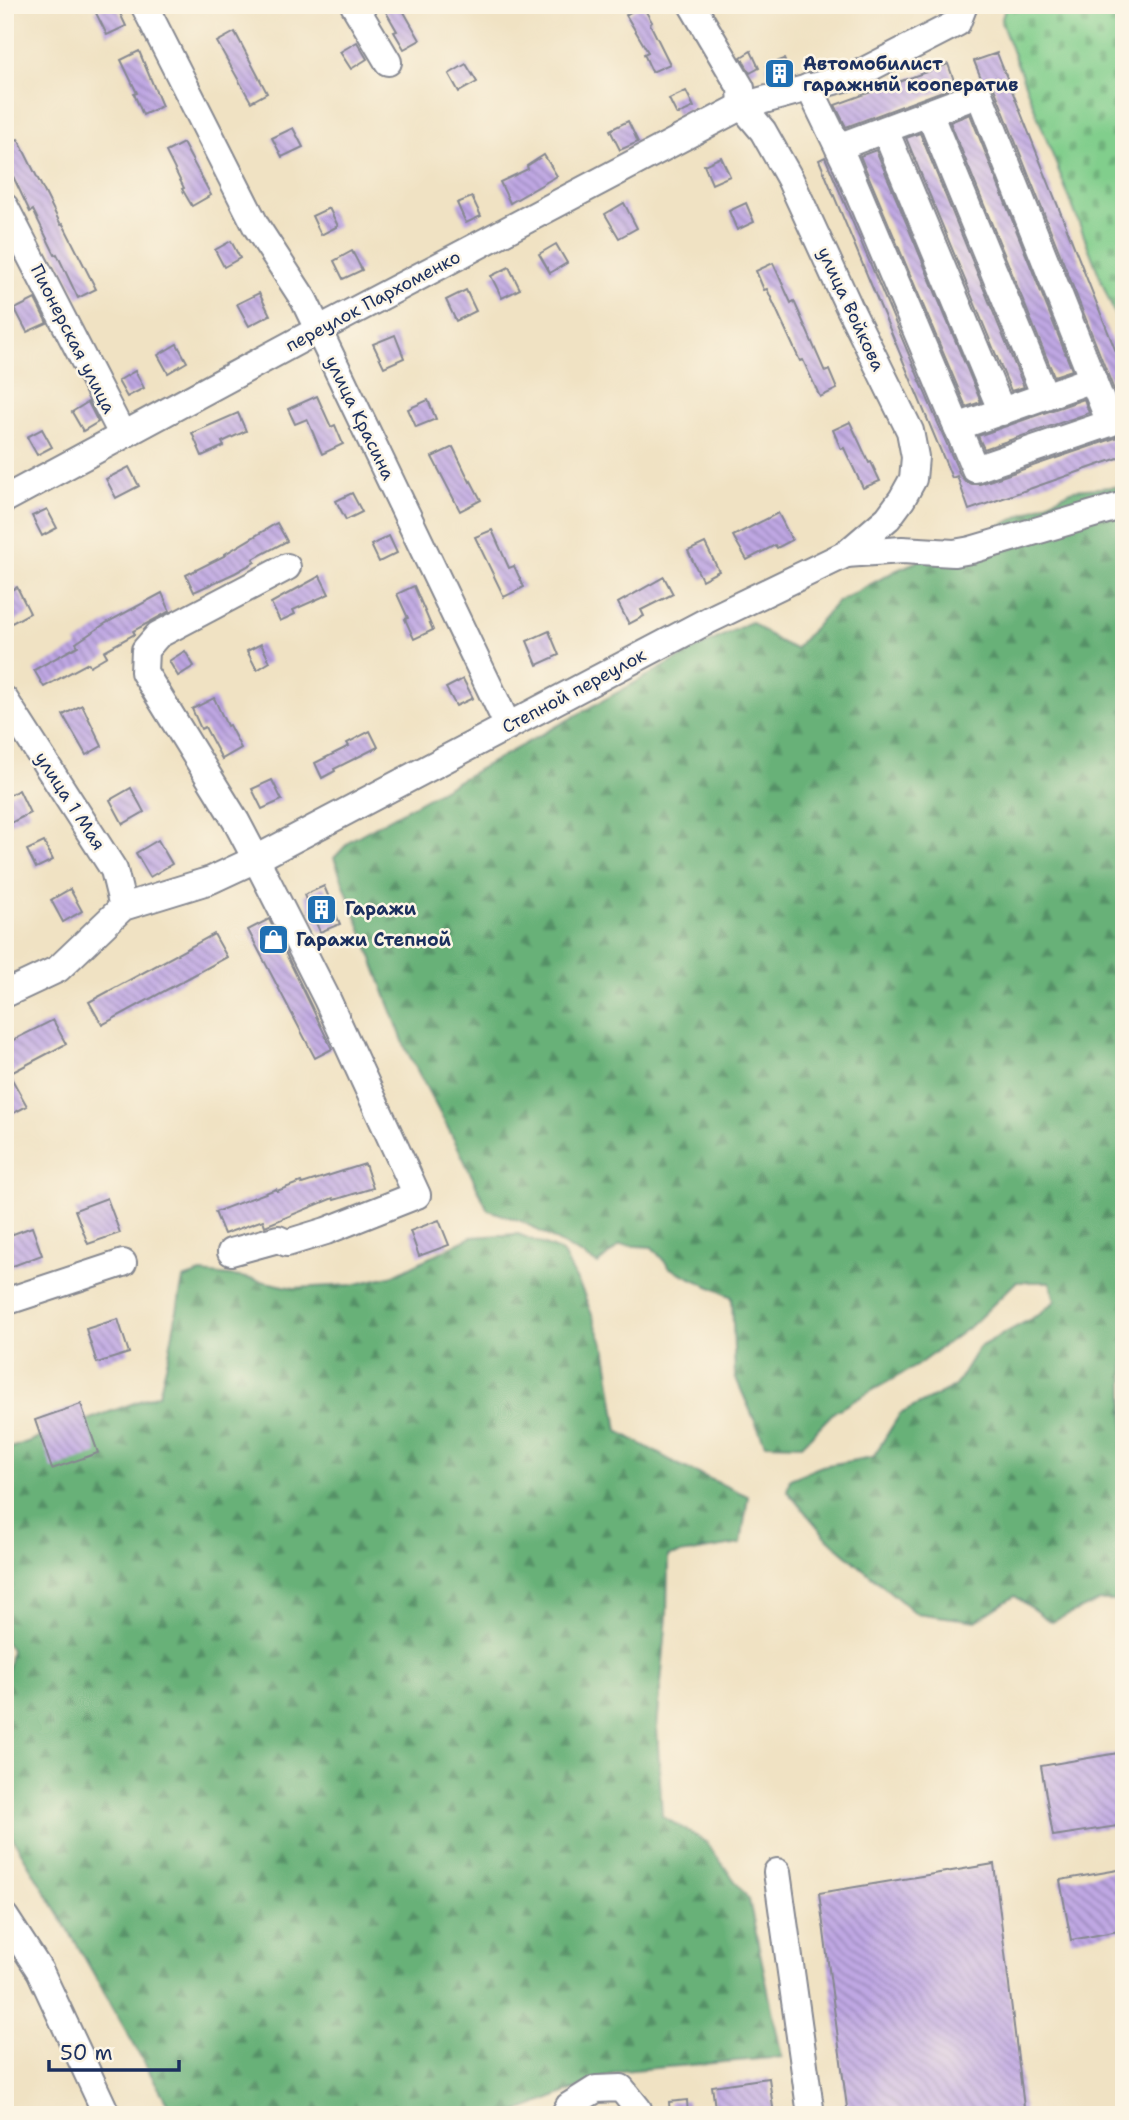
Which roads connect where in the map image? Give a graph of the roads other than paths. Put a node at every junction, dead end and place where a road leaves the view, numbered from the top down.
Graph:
1 (144, 5) edge
2 (354, 5) edge
3 (692, 5) edge
4 (964, 5) edge
5 (388, 62) dead end
6 (809, 87) junction
7 (742, 106) junction
8 (929, 113) junction
9 (885, 130) junction
10 (838, 147) junction
11 (5, 207) edge
12 (318, 330) junction
13 (1093, 379) junction
14 (1045, 396) junction
15 (1002, 412) junction
16 (957, 427) junction
17 (122, 435) junction
18 (5, 499) edge
19 (1124, 505) edge
20 (888, 518) joint
21 (846, 554) junction
22 (287, 567) dead end
23 (5, 700) edge
24 (508, 726) junction
25 (256, 859) junction
26 (123, 907) junction
27 (5, 994) edge
28 (230, 1252) dead end
29 (123, 1263) dead end
30 (5, 1302) edge
31 (777, 1872) dead end
32 (5, 1917) edge
33 (107, 2115) edge
34 (564, 2115) edge
35 (638, 2115) edge
36 (811, 2115) edge

1 - 12 street, улица Красина
2 - 5 street
3 - 7 street, улица Войкова
4 - 6 street
6 - 7 street
6 - 10 street
7 - 12 street, переулок Пархоменко
7 - 20 street, улица Войкова
8 - 9 street
8 - 13 street
8 - 14 street
9 - 10 street
9 - 15 street
10 - 16 street
11 - 17 street, Пионерская улица
12 - 17 street, переулок Пархоменко
12 - 24 street, улица Красина
13 - 14 street
13 - 16 street
14 - 15 street
15 - 16 street
17 - 18 street, переулок Пархоменко
19 - 21 street
20 - 21 street, Степной переулок
21 - 24 street, Степной переулок
22 - 25 street
23 - 26 street, улица 1 Мая
24 - 25 street, Степной переулок
25 - 26 street, Степной переулок
25 - 28 street
26 - 27 street, Степной переулок
29 - 30 street
31 - 36 street
32 - 33 street
34 - 35 street

